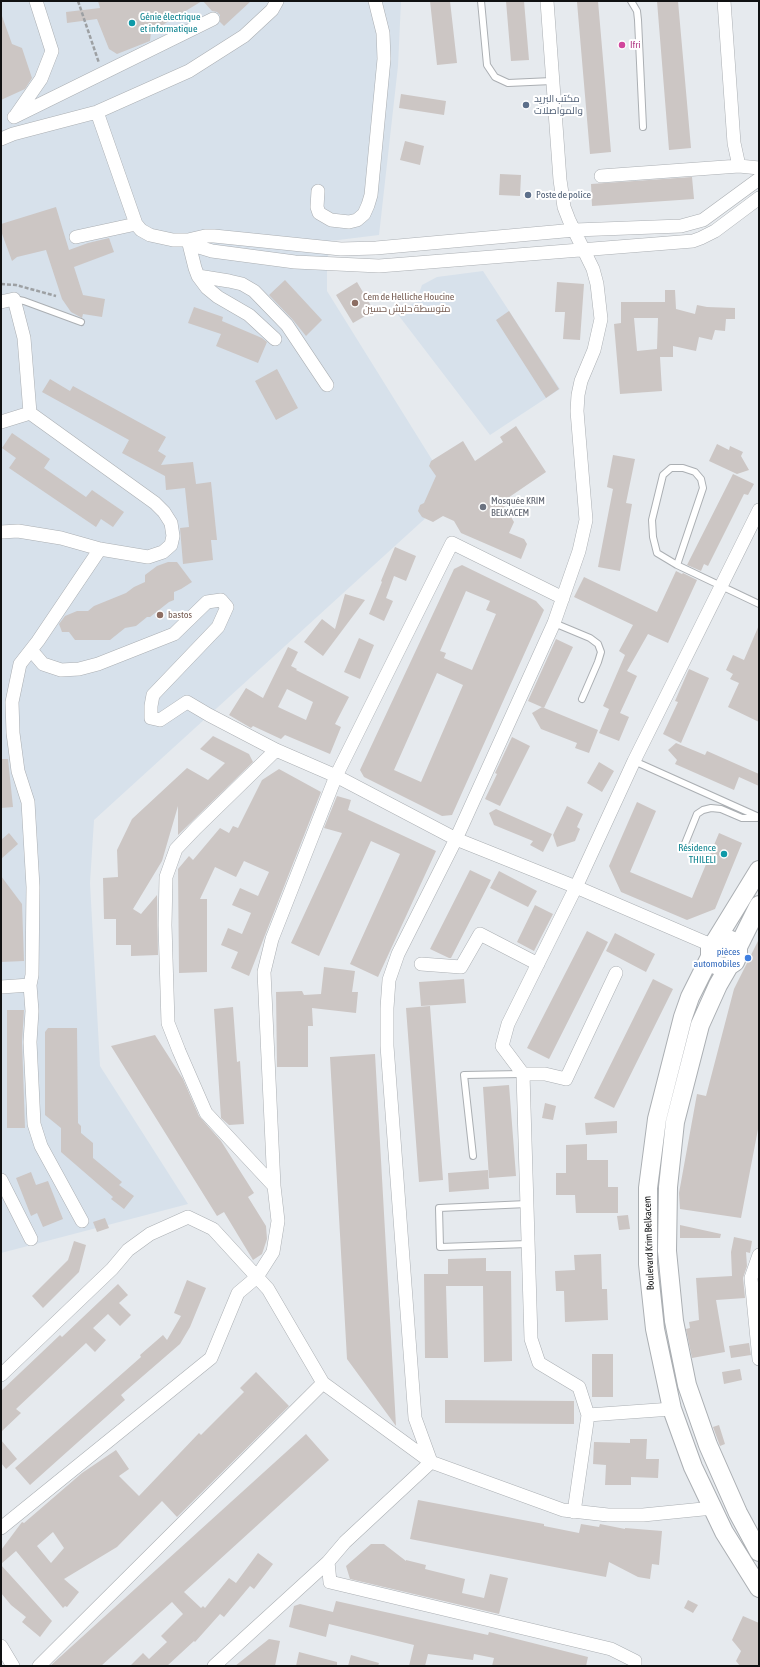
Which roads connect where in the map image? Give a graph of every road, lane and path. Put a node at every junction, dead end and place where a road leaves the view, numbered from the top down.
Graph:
1 (36, 1) edge
2 (78, 1) edge
3 (277, 1) edge
4 (375, 1) edge
5 (481, 1) edge
6 (547, 1) edge
7 (631, 1) edge
8 (724, 1) edge
9 (213, 19) dead end
10 (97, 59) dead end
11 (552, 81) junction
12 (98, 112) junction
13 (14, 117) junction
14 (643, 127) dead end
15 (5, 136) edge
16 (739, 166) junction
17 (759, 168) edge
18 (601, 176) dead end
19 (759, 179) edge
20 (318, 191) dead end
21 (759, 198) edge
22 (136, 224) junction
23 (575, 230) junction
24 (76, 238) dead end
25 (188, 240) junction
26 (584, 250) junction
27 (198, 276) junction
28 (1, 284) edge
29 (56, 296) dead end
30 (14, 299) junction
31 (1, 302) edge
32 (81, 322) dead end
33 (275, 339) dead end
34 (327, 385) dead end
35 (30, 412) junction
36 (1, 422) edge
37 (759, 510) edge
38 (1, 532) edge
39 (100, 550) junction
40 (678, 566) junction
41 (720, 586) junction
42 (563, 598) junction
43 (759, 604) edge
44 (554, 622) junction
45 (31, 650) junction
46 (582, 699) dead end
47 (276, 750) junction
48 (634, 761) junction
49 (336, 776) junction
50 (759, 817) edge
51 (456, 839) junction
52 (684, 846) dead end
53 (759, 870) edge
54 (576, 887) junction
55 (757, 914) edge
56 (712, 947) junction
57 (738, 947) junction
58 (421, 964) dead end
59 (538, 964) junction
60 (729, 966) junction
61 (616, 973) dead end
62 (30, 985) junction
63 (1, 987) edge
64 (523, 1074) junction
65 (473, 1156) dead end
66 (1, 1180) edge
67 (274, 1186) junction
68 (527, 1204) junction
69 (82, 1220) dead end
70 (31, 1239) dead end
71 (528, 1244) junction
72 (759, 1255) edge
73 (257, 1277) junction
74 (759, 1359) edge
75 (1, 1375) edge
76 (323, 1383) junction
77 (672, 1409) junction
78 (588, 1415) junction
79 (431, 1462) junction
80 (713, 1508) junction
81 (574, 1512) junction
82 (1, 1528) edge
83 (759, 1552) edge
84 (328, 1562) junction
85 (759, 1588) edge
86 (1, 1646) edge
87 (12, 1666) edge
88 (39, 1666) edge
89 (214, 1666) edge
90 (635, 1666) edge

1 - 13 street
2 - 10 path
3 - 12 street
4 - 20 street
5 - 11 lane
6 - 11 street
7 - 14 lane
8 - 16 street
9 - 13 street
11 - 23 street
12 - 15 street
12 - 22 street
13 - 15 street
16 - 17 street
16 - 18 street
19 - 23 street
21 - 26 street
22 - 24 street
22 - 25 street
23 - 25 street
23 - 26 street
25 - 26 street
25 - 27 street
26 - 42 street
27 - 33 street
27 - 34 street
28 - 29 path
30 - 31 street
30 - 32 lane
30 - 35 street
35 - 36 street
35 - 39 street
37 - 41 street
38 - 39 street
39 - 45 street
40 - 40 lane
40 - 41 lane
41 - 43 lane
41 - 48 street
42 - 44 street
42 - 49 street
44 - 46 lane
44 - 51 street
45 - 47 street
45 - 62 street
47 - 49 street
47 - 67 street
48 - 50 lane
48 - 54 street
49 - 51 street
49 - 67 street
50 - 52 lane
51 - 54 street
51 - 79 street
53 - 56 main road, Boulevard Krim Belkacem
54 - 56 street
54 - 59 street
55 - 57 main road
56 - 57 main road
56 - 60 main road
56 - 77 main road, Boulevard Krim Belkacem
57 - 60 main road
58 - 59 street
59 - 64 street
60 - 83 main road
61 - 64 street
62 - 63 street
62 - 69 street
64 - 65 lane
64 - 68 street
66 - 70 street
67 - 73 street
68 - 71 street
68 - 71 lane
71 - 78 street
72 - 74 street
73 - 75 street
73 - 76 street
73 - 82 street
76 - 79 street
76 - 88 street
77 - 78 street
77 - 80 main road, Boulevard Krim Belkacem
78 - 81 street
79 - 81 street
79 - 84 street
80 - 81 street
80 - 85 main road, Boulevard Krim Belkacem
84 - 89 street
84 - 90 street
86 - 87 street

